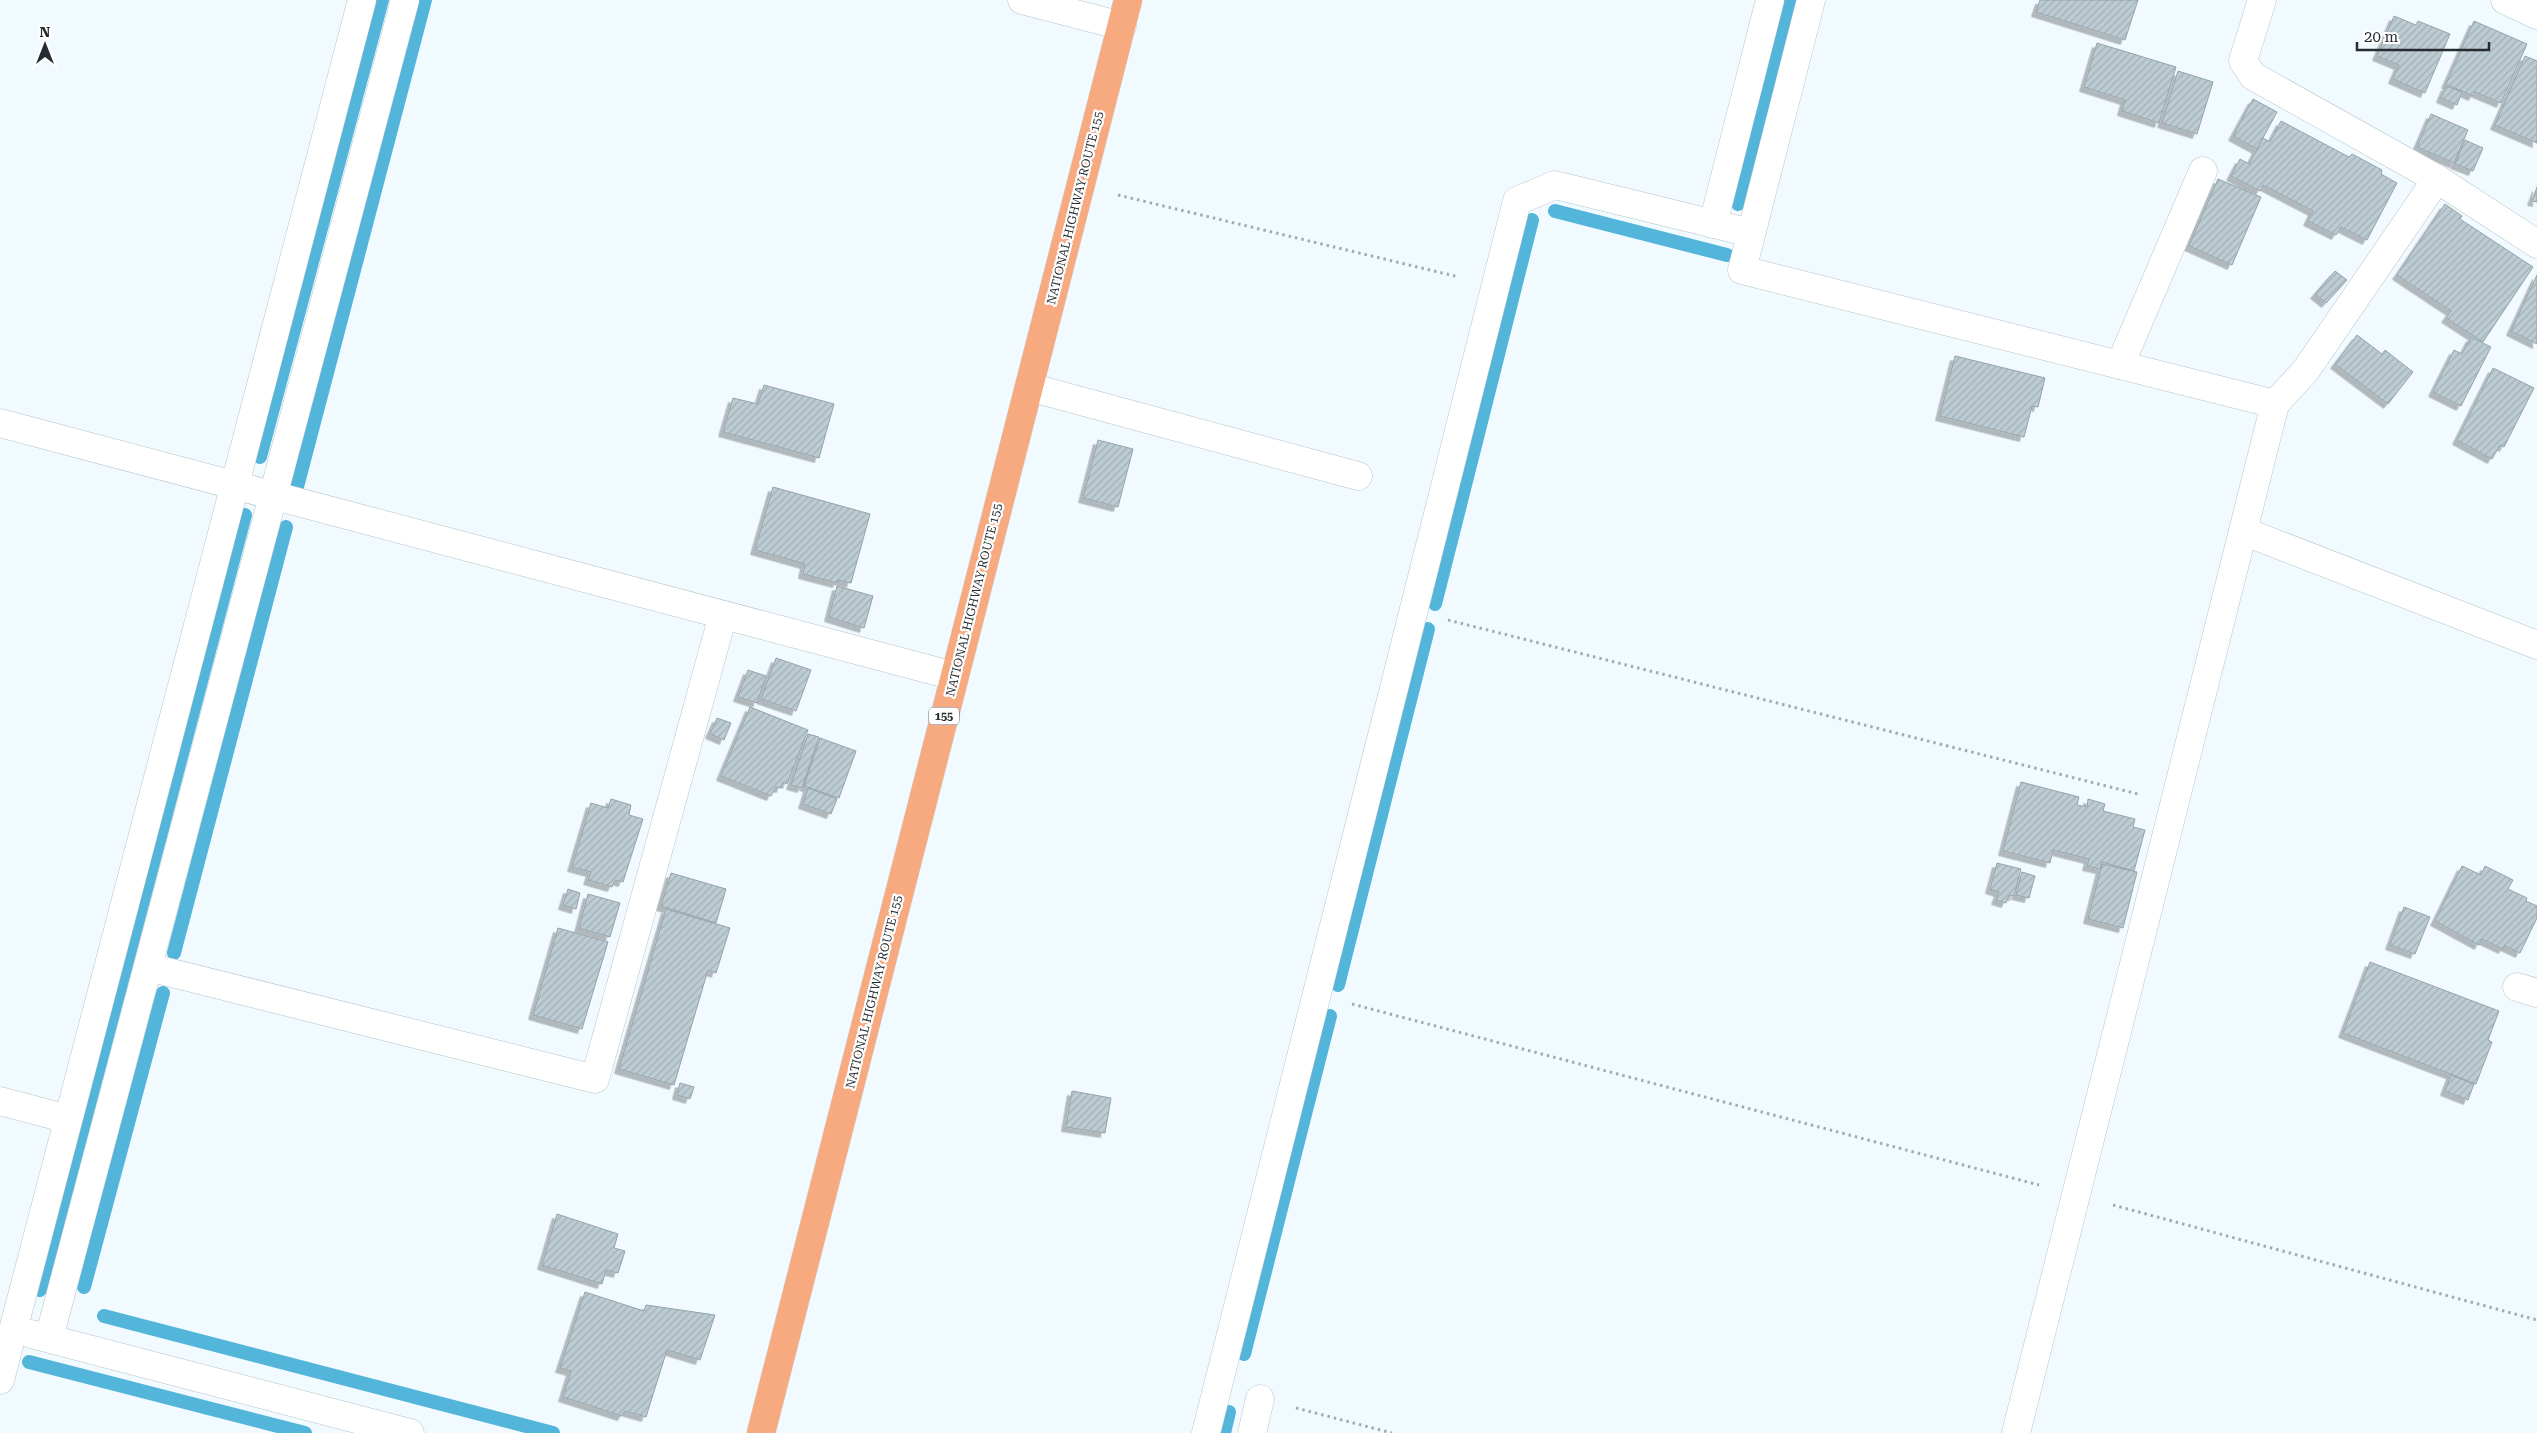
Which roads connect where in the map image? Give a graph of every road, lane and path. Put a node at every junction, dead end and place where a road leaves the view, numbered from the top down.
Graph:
1 (362, 0) edge
2 (405, 0) edge
3 (1022, 0) edge
4 (1128, 0) edge
5 (1770, 0) edge
6 (1811, 0) edge
7 (2262, 0) edge
8 (2506, 0) edge
9 (2537, 15) edge
10 (1122, 26) junction
11 (2203, 171) dead end
12 (2437, 179) junction
13 (1081, 186) junction
14 (1713, 224) junction
15 (1751, 233) junction
16 (2537, 244) edge
17 (1496, 286) junction
18 (2120, 365) junction
19 (1029, 387) junction
20 (2275, 404) junction
21 (0, 423) edge
22 (1358, 476) dead end
23 (234, 485) junction
24 (273, 496) junction
25 (2243, 531) junction
26 (1414, 611) junction
27 (723, 615) junction
28 (2537, 645) edge
29 (954, 676) junction
30 (2175, 804) junction
31 (148, 967) junction
32 (1317, 995) junction
33 (0, 1101) edge
34 (68, 1119) junction
35 (2076, 1195) junction
36 (2537, 1320) edge
37 (6, 1327) edge
38 (49, 1338) junction
39 (0, 1380) edge
40 (1260, 1399) joint
41 (410, 1433) edge
42 (762, 1433) edge
43 (1206, 1433) edge
44 (1252, 1433) edge
45 (1392, 1433) edge
46 (2016, 1433) edge

1 - 23 street
2 - 24 street
3 - 10 street
4 - 10 highway, NATIONAL HIGHWAY ROUTE 155 / 155
5 - 14 street
6 - 15 street
7 - 12 street
8 - 9 street
10 - 13 highway, NATIONAL HIGHWAY ROUTE 155 / 155
11 - 18 street
12 - 16 street
12 - 20 street
13 - 17 path
13 - 19 highway, NATIONAL HIGHWAY ROUTE 155 / 155
14 - 15 street
14 - 17 street
15 - 18 street
17 - 26 street
18 - 20 street
19 - 22 street
19 - 29 highway, NATIONAL HIGHWAY ROUTE 155 / 155
20 - 25 street
21 - 23 street
23 - 24 street
23 - 34 street
24 - 27 street
24 - 31 street
25 - 28 street
25 - 30 street
26 - 30 path
26 - 32 street
27 - 29 street
27 - 31 street
29 - 42 highway, NATIONAL HIGHWAY ROUTE 155 / 155
30 - 35 street
31 - 38 street
32 - 35 path
32 - 43 street
33 - 34 street
34 - 37 street
35 - 36 path
35 - 46 street
37 - 38 street
37 - 39 street
38 - 41 street
40 - 44 street
40 - 45 path

